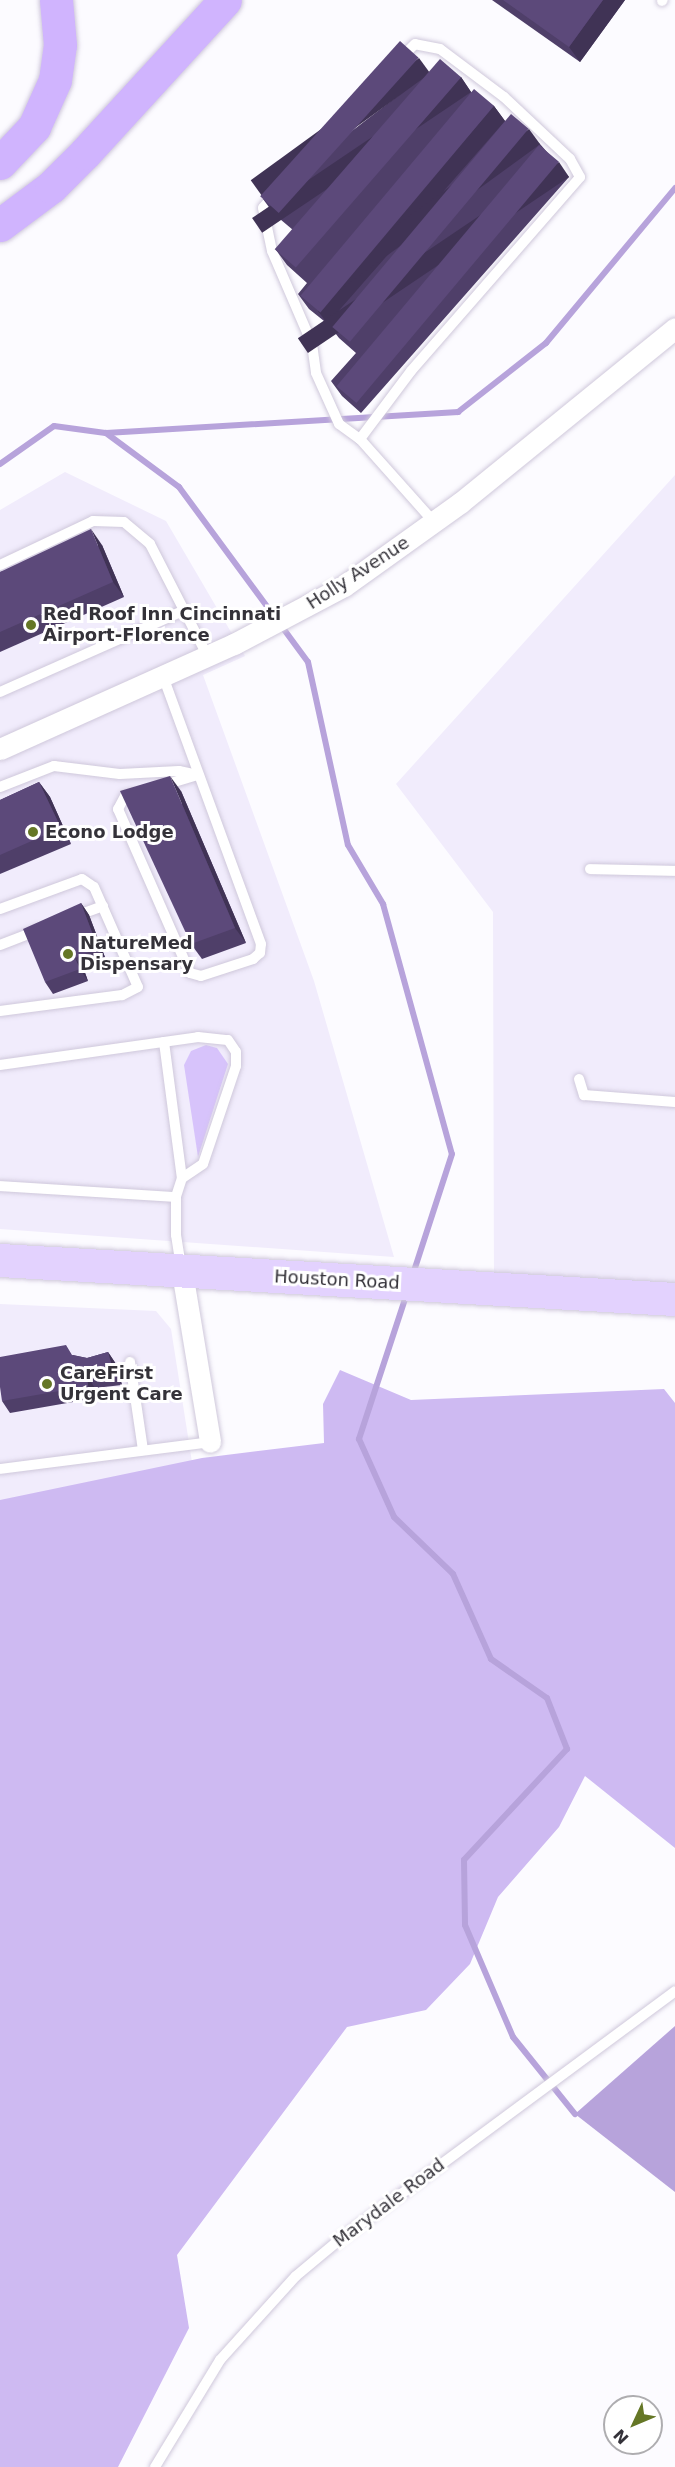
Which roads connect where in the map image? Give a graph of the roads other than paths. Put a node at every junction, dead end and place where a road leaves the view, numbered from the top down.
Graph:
1 (56, 0) edge
2 (225, 0) edge
3 (392, 66) edge
4 (0, 163) edge
5 (286, 183) edge
6 (0, 225) edge
7 (675, 328) edge
8 (360, 439) junction
9 (434, 522) junction
10 (0, 565) edge
11 (185, 610) junction
12 (207, 655) junction
13 (162, 673) junction
14 (0, 692) edge
15 (0, 749) edge
16 (198, 775) junction
17 (0, 787) edge
18 (590, 869) dead end
19 (675, 871) edge
20 (102, 906) junction
21 (0, 909) edge
22 (0, 945) edge
23 (0, 1011) edge
24 (164, 1042) junction
25 (0, 1065) edge
26 (579, 1079) dead end
27 (675, 1102) edge
28 (182, 1178) junction
29 (0, 1186) edge
30 (176, 1197) junction
31 (0, 1260) edge
32 (182, 1272) junction
33 (675, 1299) edge
34 (130, 1362) dead end
35 (210, 1442) joint
36 (143, 1450) junction
37 (0, 1469) edge
38 (675, 1991) edge
39 (155, 2467) edge

1 - 4 highway
2 - 6 highway
3 - 8 lane
5 - 8 lane
7 - 9 street, Holly Avenue
8 - 9 lane
9 - 12 street, Holly Avenue
10 - 11 lane
11 - 12 lane
11 - 14 lane
12 - 13 street, Holly Avenue
13 - 15 street, Holly Avenue
13 - 16 lane
16 - 16 lane
16 - 17 lane
18 - 19 lane
20 - 21 lane
20 - 22 lane
20 - 23 lane
24 - 25 lane
24 - 28 lane
24 - 28 lane
26 - 27 lane
28 - 30 lane
29 - 30 lane
30 - 32 lane
31 - 32 main road, Houston Road
32 - 33 main road, Houston Road
32 - 35 street
34 - 36 lane
35 - 36 lane
36 - 37 lane
38 - 39 lane, Marydale Road

